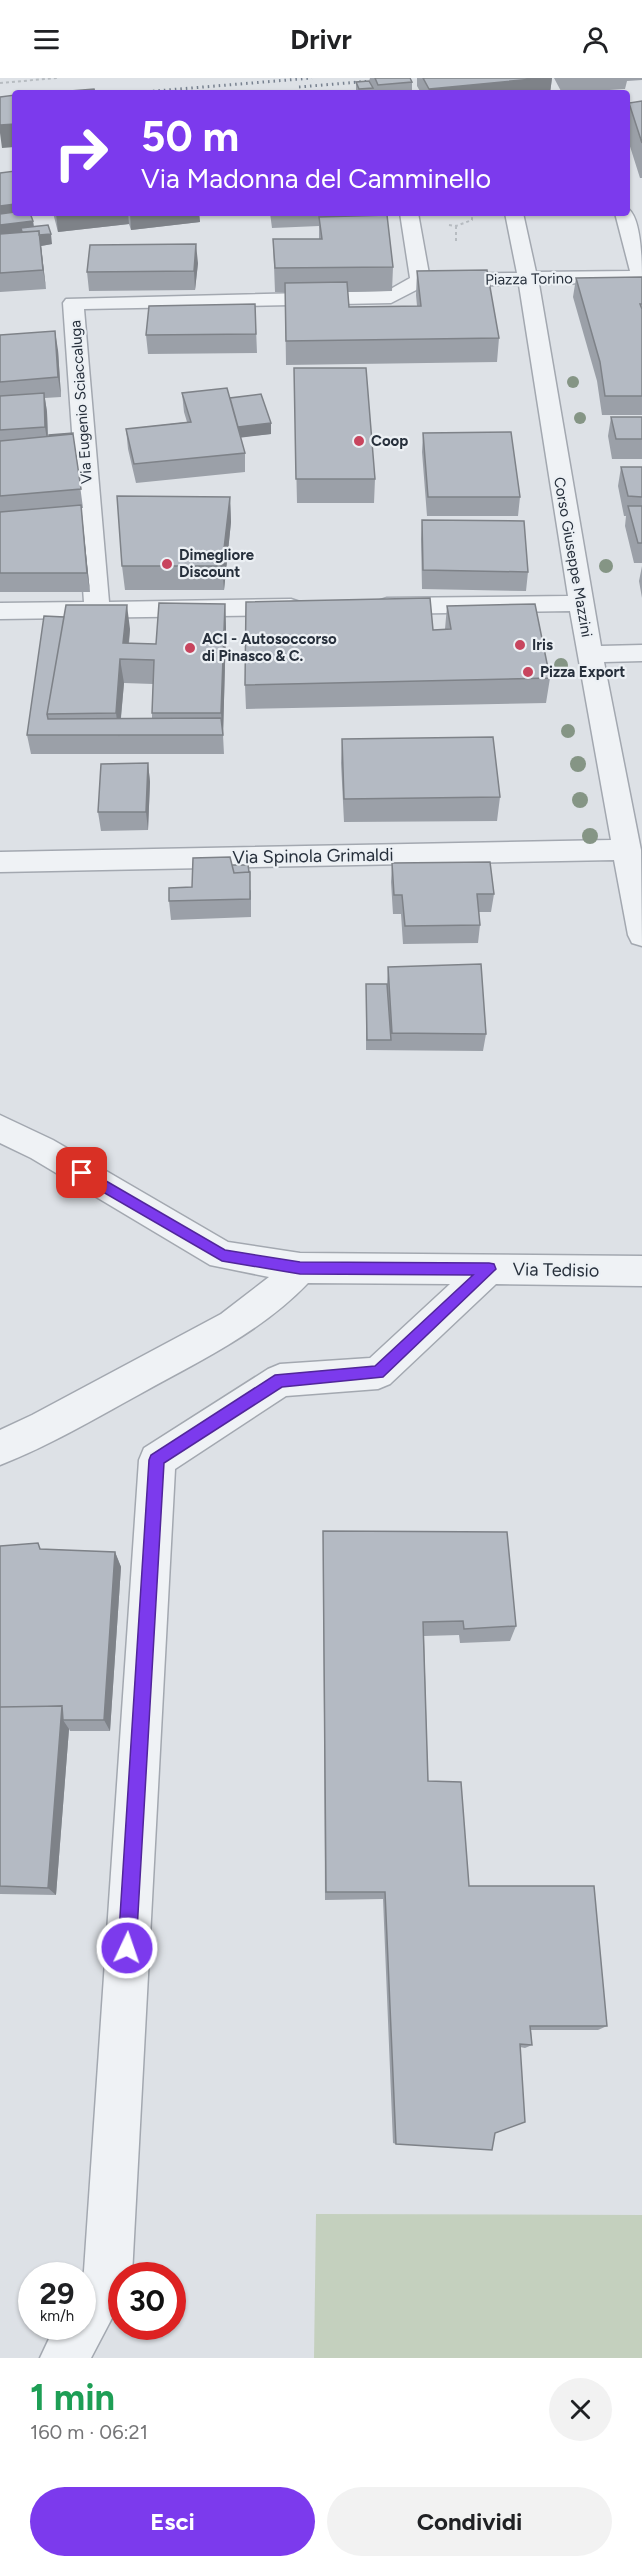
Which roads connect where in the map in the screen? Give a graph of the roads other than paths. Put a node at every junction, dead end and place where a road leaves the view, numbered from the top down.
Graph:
1 (410, 216) edge
2 (515, 216) edge
3 (625, 216) edge
4 (420, 280) junction
5 (528, 280) junction
6 (580, 603) junction
7 (366, 606) edge
8 (319, 607) edge
9 (97, 610) junction
10 (0, 611) edge
11 (642, 653) edge
12 (590, 654) junction
13 (627, 850) junction
14 (0, 862) edge
15 (642, 935) edge
16 (0, 1128) edge
17 (300, 1268) junction
18 (489, 1269) junction
19 (642, 1271) edge
20 (0, 1448) edge
21 (96, 2298) edge
22 (74, 2340) edge
23 (65, 2358) edge

1 - 4 street
2 - 5 street, Corso Giuseppe Mazzini
3 - 5 street, Piazza Torino
4 - 5 street, Piazza Torino
4 - 9 street, Via Eugenio Sciaccaluga
5 - 6 street, Corso Giuseppe Mazzini
6 - 7 street
6 - 12 street, Corso Giuseppe Mazzini
8 - 9 street
9 - 10 street
11 - 12 street
12 - 13 street, Corso Giuseppe Mazzini
13 - 14 street, Via Spinola Grimaldi
13 - 15 street, Corso Giuseppe Mazzini
16 - 17 street, Via Tedisio
17 - 18 street, Via Tedisio
17 - 20 street
18 - 19 street, Via Tedisio
18 - 21 street
22 - 23 street

